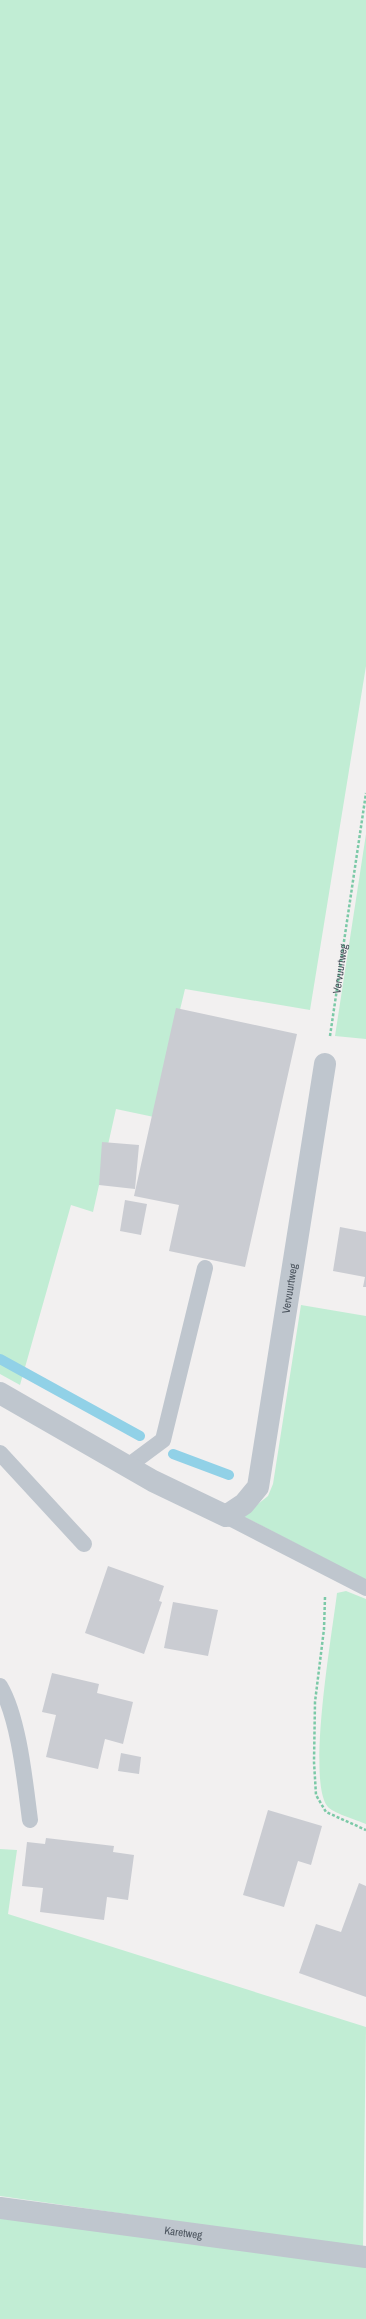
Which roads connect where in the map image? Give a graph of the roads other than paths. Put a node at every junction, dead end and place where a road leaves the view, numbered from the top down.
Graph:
1 (325, 1064) road end
2 (205, 1268) dead end
3 (0, 1395) edge
4 (0, 1453) edge
5 (128, 1466) junction
6 (226, 1516) junction
7 (84, 1544) dead end
8 (366, 1588) edge
9 (0, 1686) edge
10 (30, 1820) dead end
11 (0, 2208) edge
12 (366, 2257) edge

1 - 6 street, Vervuurtweg
2 - 5 lane
3 - 5 street
4 - 7 lane
5 - 6 street
6 - 8 lane
9 - 10 lane
11 - 12 street, Karetweg

